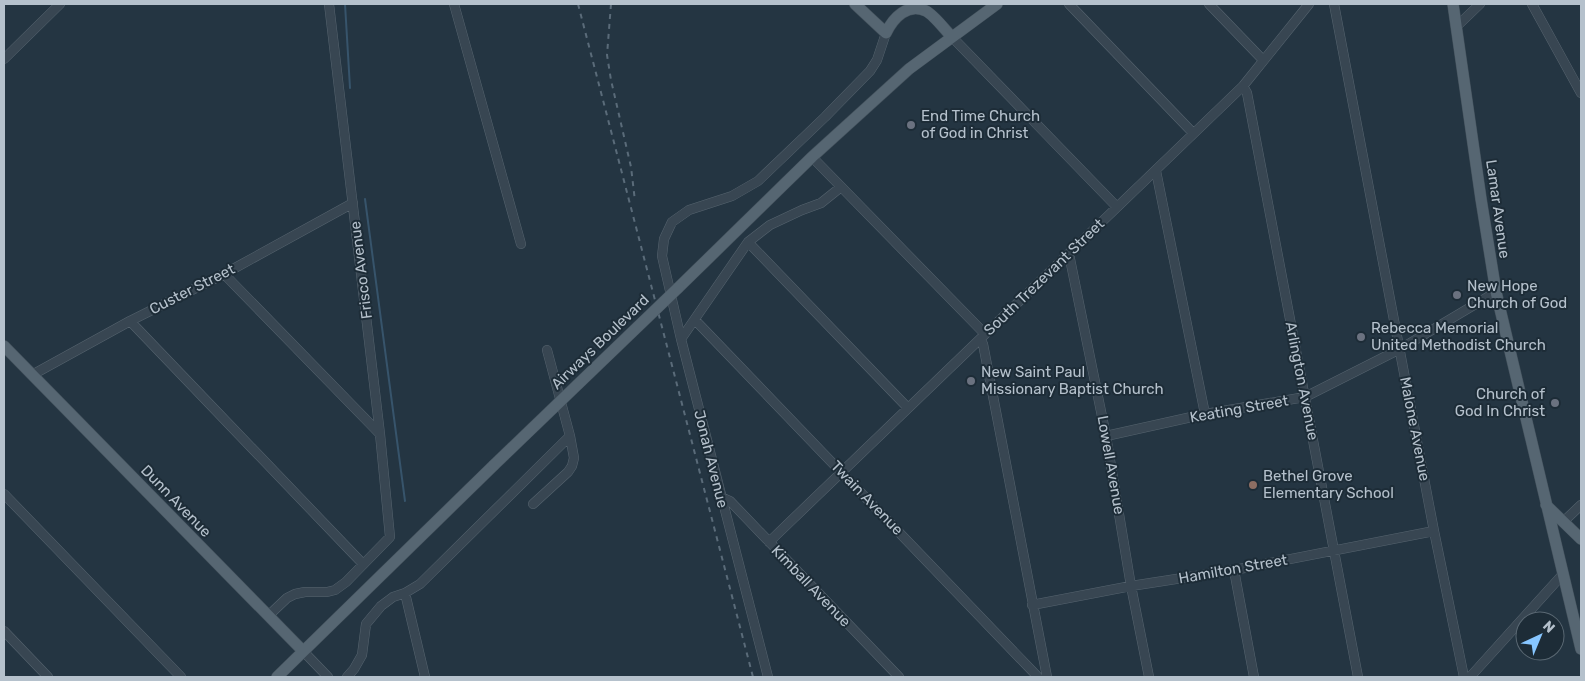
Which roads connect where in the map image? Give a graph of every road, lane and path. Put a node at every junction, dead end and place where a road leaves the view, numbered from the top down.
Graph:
1 (60, 4) edge
2 (329, 4) edge
3 (454, 4) edge
4 (855, 4) edge
5 (997, 4) edge
6 (1069, 4) edge
7 (1209, 4) edge
8 (1309, 4) edge
9 (1334, 4) edge
10 (1453, 4) edge
11 (1480, 4) edge
12 (1532, 4) edge
13 (1456, 27) junction
14 (886, 33) junction
15 (952, 37) junction
16 (4, 59) edge
17 (1263, 60) junction
18 (1243, 86) junction
19 (1581, 93) edge
20 (1193, 133) junction
21 (812, 157) junction
22 (1156, 171) junction
23 (841, 187) junction
24 (353, 203) junction
25 (1117, 207) junction
26 (748, 242) junction
27 (521, 244) dead end
28 (1069, 254) junction
29 (224, 274) junction
30 (1496, 292) junction
31 (695, 320) junction
32 (130, 321) junction
33 (982, 337) junction
34 (681, 339) junction
35 (4, 346) edge
36 (1400, 349) junction
37 (547, 350) dead end
38 (32, 375) junction
39 (1305, 398) junction
40 (908, 408) junction
41 (1205, 414) junction
42 (380, 434) junction
43 (570, 436) junction
44 (1106, 436) junction
45 (842, 472) junction
46 (4, 494) edge
47 (721, 497) junction
48 (533, 504) dead end
49 (1581, 504) edge
50 (1546, 505) junction
51 (1564, 522) junction
52 (1434, 531) junction
53 (1581, 539) edge
54 (769, 542) junction
55 (1334, 550) junction
56 (363, 564) junction
57 (1234, 570) junction
58 (1563, 574) junction
59 (1131, 586) junction
60 (405, 593) junction
61 (1032, 605) junction
62 (268, 616) junction
63 (4, 631) edge
64 (1581, 649) edge
65 (303, 651) junction
66 (48, 677) edge
67 (180, 677) edge
68 (277, 677) edge
69 (328, 677) edge
70 (347, 677) edge
71 (425, 677) edge
72 (768, 677) edge
73 (898, 677) edge
74 (1038, 677) edge
75 (1047, 677) edge
76 (1150, 677) edge
77 (1254, 677) edge
78 (1358, 677) edge
79 (1464, 677) edge
80 (1470, 677) edge

1 - 16 street
2 - 24 street, Frisco Avenue
3 - 27 street
4 - 14 main road
5 - 15 main road, Airways Boulevard
6 - 20 street
7 - 17 street
8 - 17 street, South Trezevant Street
9 - 36 street, Malone Avenue
10 - 13 main road, Lamar Avenue
11 - 13 street
12 - 19 street
13 - 30 main road, Lamar Avenue
14 - 15 main road
14 - 34 street, Jonah Avenue
15 - 21 main road, Airways Boulevard
15 - 25 street
17 - 18 street, South Trezevant Street
18 - 20 street, South Trezevant Street
18 - 39 street, Arlington Avenue
20 - 22 street, South Trezevant Street
21 - 23 street
21 - 65 main road, Airways Boulevard, bridge
22 - 25 street, South Trezevant Street
22 - 41 street
23 - 26 street
23 - 33 street
24 - 29 street, Custer Street
24 - 42 street, Frisco Avenue
25 - 28 street, South Trezevant Street
26 - 31 street
26 - 40 street
28 - 33 street, South Trezevant Street
28 - 44 street, Lowell Avenue
29 - 32 street, Custer Street
29 - 42 street
30 - 36 street, Keating Street
30 - 50 main road, Lamar Avenue
31 - 34 street
31 - 45 street, Twain Avenue
32 - 38 street, Custer Street
32 - 56 street
33 - 40 street, South Trezevant Street
33 - 61 street
34 - 47 street, Jonah Avenue
35 - 38 main road, Dunn Avenue
36 - 39 street, Keating Street
36 - 52 street, Malone Avenue
37 - 43 street
38 - 62 main road, Dunn Avenue
39 - 41 street, Keating Street
39 - 55 street, Arlington Avenue
40 - 45 street, South Trezevant Street
41 - 44 street, Keating Street
42 - 56 street, Frisco Avenue
43 - 48 street
43 - 60 street
44 - 59 street, Lowell Avenue
45 - 54 street, South Trezevant Street
45 - 74 street, Twain Avenue
46 - 67 street
47 - 54 street, Kimball Avenue
47 - 72 street, Jonah Avenue
49 - 51 street
50 - 51 main road
50 - 58 main road, Lamar Avenue
51 - 53 main road
52 - 55 street, Hamilton Street
52 - 79 street, Malone Avenue
54 - 73 street, Kimball Avenue
55 - 57 street, Hamilton Street
55 - 78 street, Arlington Avenue
56 - 62 street
57 - 59 street, Hamilton Street
57 - 77 street
58 - 64 main road, Lamar Avenue
58 - 80 street
59 - 61 street, Hamilton Street
59 - 76 street, Lowell Avenue
60 - 70 street
60 - 71 street
61 - 75 street
62 - 65 main road, Dunn Avenue
63 - 66 street
65 - 68 main road, Airways Boulevard
65 - 69 street, Dunn Avenue

